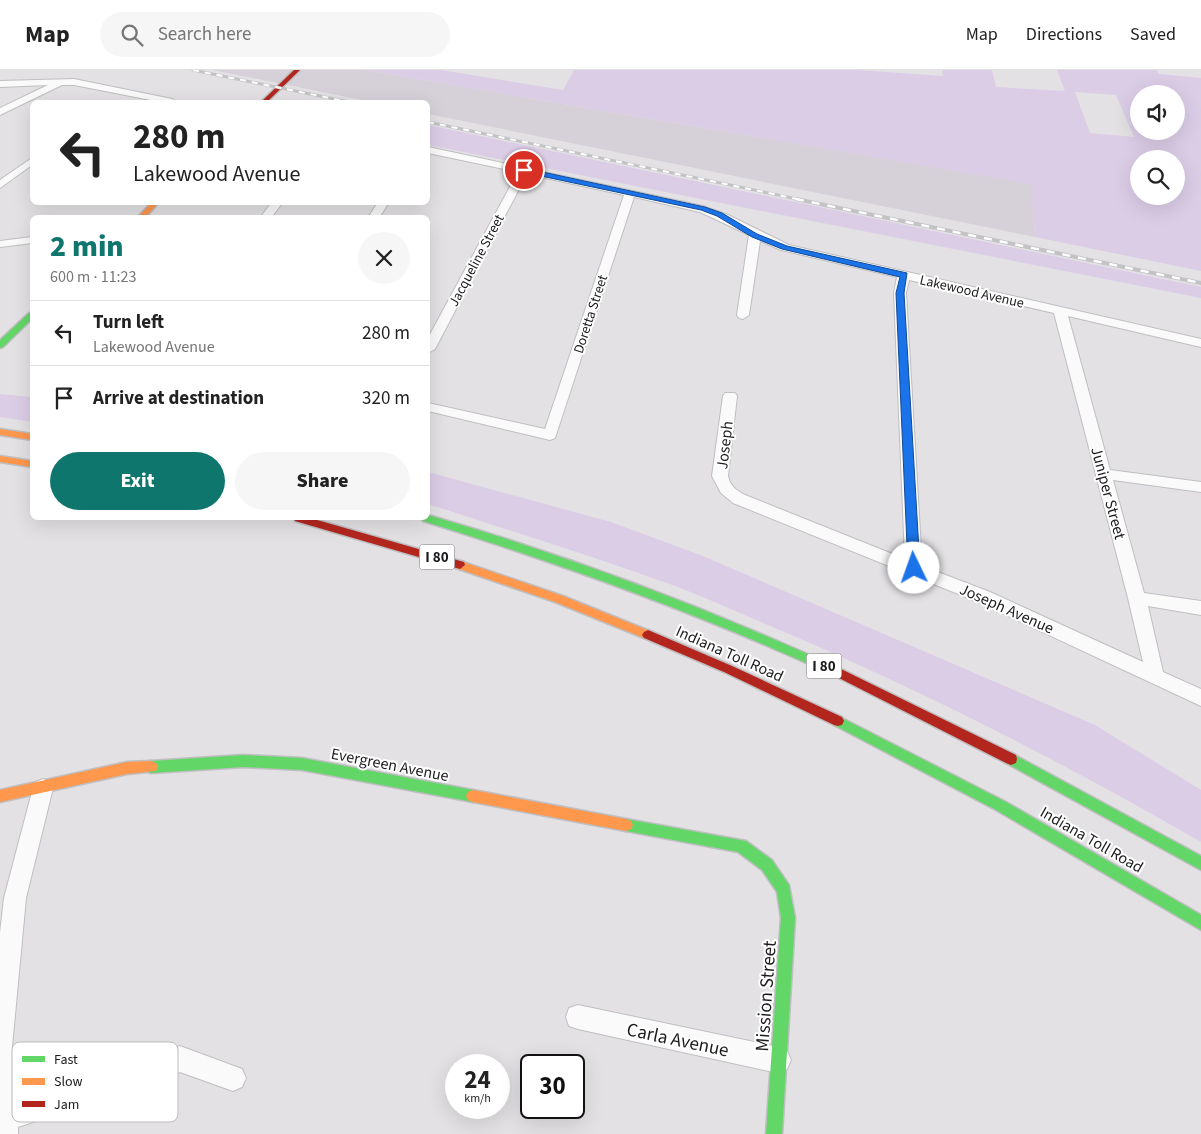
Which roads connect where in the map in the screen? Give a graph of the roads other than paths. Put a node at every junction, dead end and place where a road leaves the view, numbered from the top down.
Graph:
1 (297, 70) edge
2 (63, 82) junction
3 (0, 84) edge
4 (146, 100) edge
5 (266, 100) edge
6 (0, 112) edge
7 (430, 150) edge
8 (30, 162) edge
9 (524, 170) junction
10 (0, 185) edge
11 (630, 192) junction
12 (153, 205) edge
13 (276, 205) edge
14 (143, 215) edge
15 (267, 215) edge
16 (754, 235) junction
17 (30, 240) edge
18 (0, 244) edge
19 (904, 275) junction
20 (1060, 311) junction
21 (743, 316) dead end
22 (30, 318) edge
23 (1201, 343) edge
24 (0, 345) edge
25 (430, 346) edge
26 (730, 396) dead end
27 (430, 407) edge
28 (0, 432) edge
29 (30, 437) edge
30 (0, 458) edge
31 (30, 464) edge
32 (1104, 474) junction
33 (1201, 486) edge
34 (727, 492) joint
35 (430, 519) edge
36 (306, 520) edge
37 (914, 568) junction
38 (1137, 598) junction
39 (1201, 608) edge
40 (1155, 676) junction
41 (1201, 698) edge
42 (43, 788) junction
43 (0, 796) edge
44 (1201, 863) edge
45 (767, 865) joint
46 (1201, 923) edge
47 (578, 1017) dead end
48 (0, 1047) edge
49 (178, 1060) edge
50 (778, 1060) junction
51 (233, 1078) dead end
52 (6, 1126) edge
53 (774, 1134) edge

1 - 5 main road
2 - 3 street
2 - 4 street
2 - 6 street
7 - 9 street, Lakewood Avenue
8 - 10 street
9 - 11 street, Lakewood Avenue
9 - 25 street, Jacqueline Street
11 - 16 street, Lakewood Avenue
11 - 27 street, Doretta Street
12 - 14 main road
13 - 15 street
16 - 19 street, Lakewood Avenue
16 - 21 street
17 - 18 street
19 - 20 street, Lakewood Avenue
19 - 37 street
20 - 23 street, Lakewood Avenue
20 - 32 street, Juniper Street
22 - 24 main road
26 - 34 street, Joseph
28 - 29 main road
30 - 31 main road
32 - 33 street
32 - 38 street, Juniper Street
34 - 37 street, Joseph Avenue
35 - 44 main road, Indiana Toll Road / I 80
36 - 46 main road, Indiana Toll Road / I 80
37 - 40 street, Joseph Avenue
38 - 39 street
38 - 40 street, Juniper Street
40 - 41 street, Joseph Avenue
42 - 43 main road, Evergreen Avenue
42 - 45 main road, Evergreen Avenue
42 - 48 street
45 - 50 main road, Mission Street
47 - 50 street, Carla Avenue
48 - 52 street
49 - 51 street
50 - 53 main road, Mission Street

